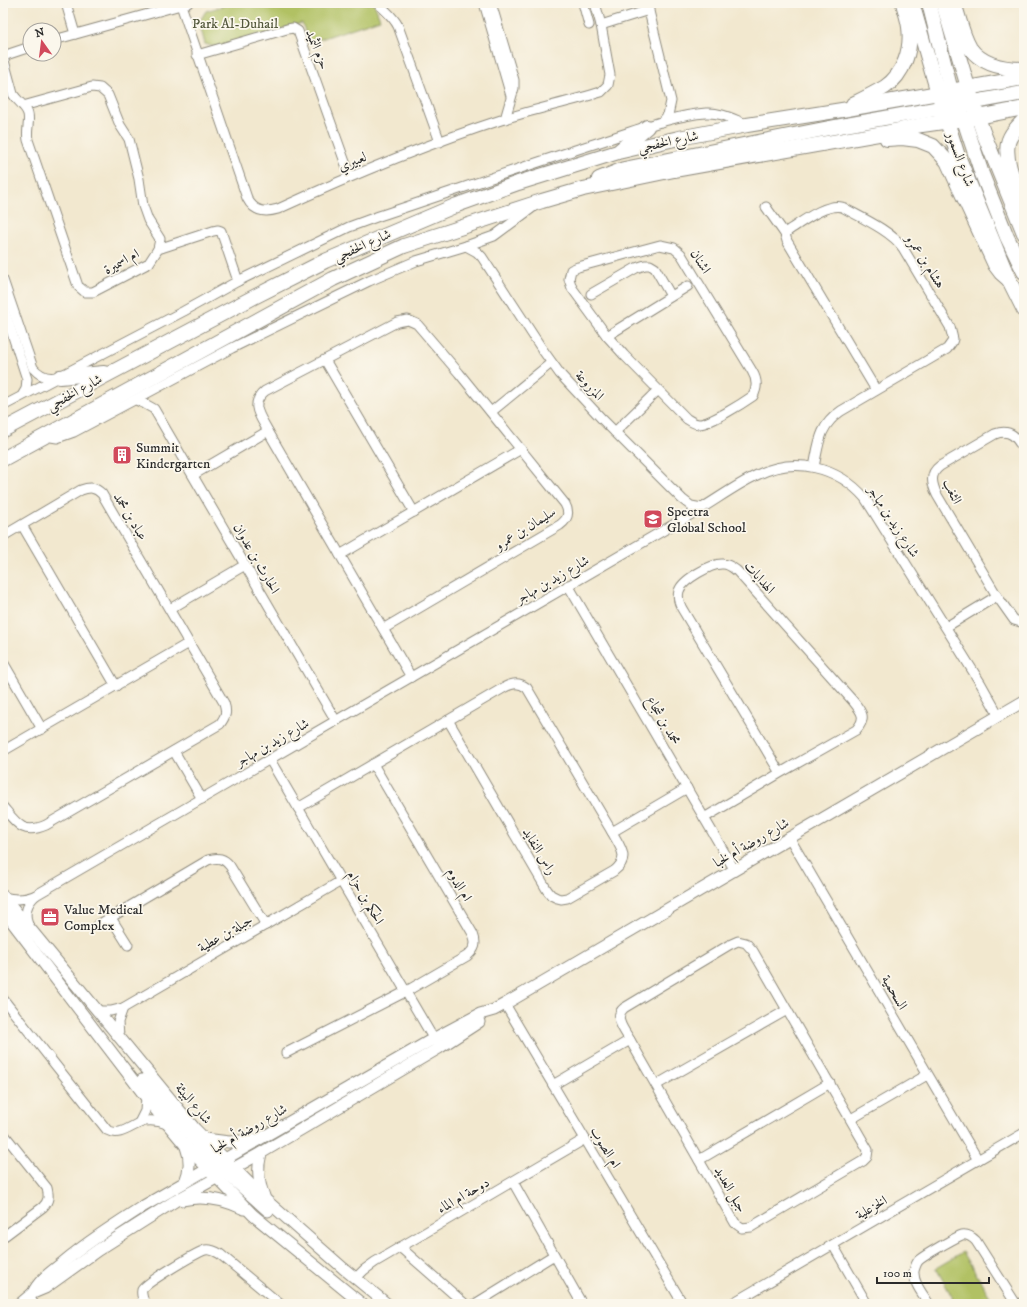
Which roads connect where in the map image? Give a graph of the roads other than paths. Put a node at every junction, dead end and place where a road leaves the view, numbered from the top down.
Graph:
1 (66, 3) edge
2 (390, 3) edge
3 (484, 3) edge
4 (491, 3) edge
5 (583, 3) edge
6 (595, 3) edge
7 (903, 3) edge
8 (912, 3) edge
9 (929, 3) edge
10 (943, 3) edge
11 (954, 3) edge
12 (184, 4) edge
13 (379, 5) edge
14 (648, 6) edge
15 (601, 24) junction
16 (589, 25) dead end
17 (494, 27) junction
18 (75, 34) junction
19 (62, 38) edge
20 (22, 50) edge
21 (197, 55) junction
22 (3, 56) edge
23 (1024, 69) edge
24 (1024, 78) edge
25 (968, 87) junction
26 (1024, 93) edge
27 (671, 101) junction
28 (958, 105) junction
29 (23, 106) junction
30 (1024, 108) edge
31 (842, 110) junction
32 (691, 115) junction
33 (505, 119) junction
34 (1024, 120) edge
35 (662, 122) junction
36 (947, 122) junction
37 (747, 125) junction
38 (647, 127) junction
39 (440, 142) junction
40 (618, 152) junction
41 (722, 161) junction
42 (350, 176) junction
43 (583, 189) junction
44 (542, 201) junction
45 (1024, 205) edge
46 (766, 208) dead end
47 (1024, 233) edge
48 (785, 234) junction
49 (484, 240) junction
50 (466, 246) junction
51 (158, 249) junction
52 (628, 254) junction
53 (482, 257) junction
54 (636, 268) junction
55 (1024, 272) edge
56 (3, 280) edge
57 (1009, 280) junction
58 (238, 281) junction
59 (688, 286) dead end
60 (591, 294) dead end
61 (671, 296) junction
62 (3, 306) edge
63 (1024, 310) edge
64 (607, 336) junction
65 (325, 360) junction
66 (551, 363) junction
67 (109, 373) junction
68 (60, 377) junction
69 (156, 389) junction
70 (658, 390) junction
71 (876, 390) junction
72 (23, 394) junction
73 (136, 400) junction
74 (3, 406) edge
75 (154, 409) junction
76 (491, 412) junction
77 (29, 417) junction
78 (3, 430) edge
79 (268, 431) junction
80 (615, 432) junction
81 (45, 436) junction
82 (3, 441) edge
83 (521, 449) junction
84 (1024, 450) edge
85 (3, 459) edge
86 (814, 467) junction
87 (193, 475) junction
88 (702, 508) junction
89 (414, 512) junction
90 (22, 525) junction
91 (3, 536) edge
92 (340, 555) junction
93 (245, 565) junction
94 (568, 585) junction
95 (997, 596) junction
96 (170, 609) junction
97 (1024, 623) edge
98 (946, 627) junction
99 (383, 629) junction
100 (189, 643) junction
101 (3, 662) edge
102 (411, 677) junction
103 (116, 686) junction
104 (1024, 702) edge
105 (999, 716) junction
106 (448, 720) junction
107 (336, 721) junction
108 (42, 729) junction
109 (3, 751) edge
110 (174, 751) junction
111 (270, 760) junction
112 (373, 764) junction
113 (780, 773) junction
114 (687, 788) junction
115 (202, 799) junction
116 (3, 807) edge
117 (298, 808) junction
118 (704, 818) junction
119 (612, 832) junction
120 (789, 837) junction
121 (734, 869) junction
122 (341, 881) junction
123 (36, 896) junction
124 (3, 897) edge
125 (3, 910) edge
126 (111, 918) junction
127 (98, 924) dead end
128 (28, 925) junction
129 (266, 925) junction
130 (128, 945) dead end
131 (405, 992) junction
132 (3, 999) edge
133 (505, 1004) junction
134 (124, 1008) junction
135 (787, 1010) junction
136 (99, 1012) junction
137 (101, 1037) junction
138 (120, 1037) junction
139 (630, 1040) junction
140 (436, 1044) junction
141 (286, 1053) dead end
142 (927, 1075) junction
143 (830, 1084) junction
144 (553, 1085) junction
145 (656, 1085) junction
146 (146, 1097) junction
147 (851, 1119) junction
148 (139, 1123) junction
149 (167, 1124) junction
150 (3, 1133) edge
151 (1023, 1137) edge
152 (260, 1138) junction
153 (205, 1139) junction
154 (586, 1139) junction
155 (186, 1146) junction
156 (261, 1154) junction
157 (699, 1160) junction
158 (978, 1160) junction
159 (216, 1164) junction
160 (226, 1173) junction
161 (185, 1182) junction
162 (513, 1182) junction
163 (266, 1200) junction
164 (175, 1201) junction
165 (253, 1215) junction
166 (3, 1237) edge
167 (833, 1245) junction
168 (400, 1247) junction
169 (554, 1255) junction
170 (356, 1278) junction
171 (29, 1300) edge
172 (146, 1304) edge
173 (280, 1304) edge
174 (362, 1304) edge
175 (387, 1304) edge
176 (465, 1304) edge
177 (475, 1304) edge
178 (582, 1304) edge
179 (683, 1304) edge
180 (731, 1304) edge
181 (867, 1304) edge
182 (929, 1304) edge
183 (1016, 1304) edge

1 - 18 street
2 - 13 street
3 - 17 street
4 - 17 street
5 - 16 street
6 - 15 street, لعبيري
7 - 31 main road
8 - 28 main road
9 - 28 main road
10 - 25 main road
11 - 23 main road
12 - 18 street
12 - 21 street, لعبيري
13 - 39 street
14 - 15 street
14 - 27 street
15 - 33 street, لعبيري
17 - 33 street
18 - 19 street
20 - 22 street
21 - 42 street, حزم الثميد
21 - 42 street, لعبيري
22 - 29 street, ام اسميرة
24 - 25 main road
25 - 28 main road
26 - 28 main road
27 - 32 street
27 - 35 street
28 - 30 main road, شارع الخفجي
28 - 31 main road, شارع الخفجي
28 - 36 main road
28 - 43 main road
28 - 47 main road
28 - 55 main road
29 - 51 street, ام اسميرة
29 - 51 street, ام اسميرة
31 - 37 main road, شارع الخفجي
32 - 35 street, شارع الخفجي
32 - 37 street, شارع الخفجي
33 - 39 street, لعبيري
34 - 45 main road
35 - 38 street, شارع الخفجي
36 - 41 main road, شارع الخفجي
36 - 57 main road, شارع السمور
37 - 40 main road, شارع الخفجي
38 - 40 main road
38 - 58 street, شارع الخفجي
39 - 42 street, لعبيري
40 - 67 main road, شارع الخفجي
41 - 43 main road, شارع الخفجي
41 - 57 main road
43 - 44 main road, شارع الخفجي
44 - 49 street, شارع الخفجي
44 - 81 main road, شارع الخفجي
46 - 48 street
48 - 71 street
48 - 71 street, هشام بن عمرو
49 - 50 street, شارع الخفجي
49 - 53 street
50 - 53 street, المزروعة
50 - 69 street, شارع الخفجي
51 - 58 street
52 - 54 street
52 - 64 street, اشنان
52 - 70 street, اشنان
53 - 66 street, المزروعة
54 - 60 street
54 - 61 street
56 - 68 street
57 - 63 main road, شارع السمور
58 - 68 street, شارع الخفجي
59 - 61 street
61 - 64 street
62 - 72 street
64 - 70 street, اشنان
65 - 76 street, سليمان بن عمرو
65 - 79 street, سليمان بن عمرو
65 - 89 street
66 - 76 street
66 - 80 street, المزروعة
67 - 68 main road
67 - 77 main road, شارع الخفجي
68 - 72 street, شارع الخفجي
69 - 73 street, شارع الخفجي
69 - 75 street
70 - 80 street
71 - 86 street, هشام بن عمرو
72 - 74 street, شارع الخفجي
73 - 75 street
73 - 81 street, شارع الخفجي
75 - 87 street, الحارث بن عدوان
76 - 83 street, سليمان بن عمرو
77 - 78 main road, شارع الخفجي
77 - 82 main road
79 - 87 street
79 - 92 street, سليمان بن عمرو
80 - 88 street, المزروعة
81 - 85 main road, شارع الخفجي
83 - 89 street
83 - 99 street, سليمان بن عمرو
84 - 95 street, الثغب
86 - 88 street, شارع زيد بن مهاجر
86 - 98 street, شارع زيد بن مهاجر
87 - 93 street, الحارث بن عدوان
88 - 94 street, شارع زيد بن مهاجر
89 - 92 street
90 - 91 street, عباد بن محمد
90 - 96 street, عباد بن محمد
90 - 103 street
92 - 99 street, سليمان بن عمرو
93 - 96 street
93 - 107 street, الحارث بن عدوان
94 - 102 street, شارع زيد بن مهاجر
94 - 114 street, محمد بن شجاع
95 - 97 street, الثغب
95 - 98 street
96 - 100 street, عباد بن محمد
98 - 105 street, شارع زيد بن مهاجر
99 - 102 street, سليمان بن عمرو
100 - 103 street
100 - 110 street, عباد بن محمد
101 - 108 street
102 - 107 street, شارع زيد بن مهاجر
103 - 108 street
104 - 105 street, شارع روضة أم لخبا
105 - 120 street, شارع روضة أم لخبا
106 - 112 street, راس النفايد
106 - 119 street, راس النفايد
106 - 119 street, راس النفايد
107 - 111 street, شارع زيد بن مهاجر
108 - 109 street
110 - 115 street
110 - 116 street, عباد بن محمد
111 - 115 street, شارع زيد بن مهاجر
111 - 117 street, الحكم بن حزام
112 - 117 street, راس النفايد
112 - 131 street, ام الدوم
113 - 113 street, الهدايات
113 - 118 street, الهدايات
114 - 118 street, محمد بن شجاع
114 - 119 street
115 - 123 street, شارع زيد بن مهاجر
117 - 122 street, الحكم بن حزام
118 - 121 street, محمد بن شجاع
120 - 121 street, شارع روضة أم لخبا
120 - 142 street, السحمية
121 - 133 street, شارع روضة أم لخبا
122 - 129 street, جبلة بن عطية
122 - 131 street, الحكم بن حزام
123 - 124 street, شارع زيد بن مهاجر
123 - 128 street, شارع زيد بن مهاجر
124 - 128 street, شارع البيئة
125 - 137 street, شارع البيئة
126 - 127 street
126 - 129 street
126 - 130 street
128 - 136 street, شارع البيئة
129 - 134 street, جبلة بن عطية
131 - 140 street, الحكم بن حزام
131 - 141 street
132 - 148 street
133 - 140 street, شارع روضة أم لخبا
133 - 144 street, ام الصوب
134 - 136 street, جبلة بن عطية
134 - 138 street
135 - 139 street, جبل العديد
135 - 143 street, جبل العديد
135 - 145 street
136 - 138 street, شارع البيئة
137 - 146 street, شارع البيئة
137 - 159 street
138 - 153 street, شارع البيئة
139 - 144 street
139 - 145 street, جبل العديد
140 - 152 street, شارع روضة أم لخبا
140 - 156 street, شارع روضة أم لخبا
142 - 147 street
142 - 158 street, السحمية
143 - 147 street, جبل العديد
143 - 157 street
144 - 154 street, ام الصوب
145 - 157 street, جبل العديد
146 - 148 street
146 - 149 street, شارع البيئة
147 - 157 street, جبل العديد
148 - 149 street
149 - 155 street, شارع البيئة
150 - 166 street
151 - 158 street, الخزعلية
152 - 153 street
152 - 159 street, شارع روضة أم لخبا
153 - 159 street, شارع البيئة
154 - 162 street, دوحة ام الماء
154 - 179 street, ام الصوب
155 - 159 street, شارع البيئة
155 - 161 street
156 - 160 street, شارع روضة أم لخبا
156 - 163 street
158 - 167 street, الخزعلية
159 - 160 street, شارع البيئة
159 - 160 street, شارع البيئة
159 - 161 street, شارع روضة أم لخبا
160 - 163 street, شارع البيئة
160 - 164 street, شارع روضة أم لخبا
160 - 165 street, شارع البيئة
160 - 170 street
161 - 171 street, شارع روضة أم لخبا
162 - 168 street, دوحة ام الماء
162 - 169 street
163 - 170 street, شارع البيئة
164 - 165 street
164 - 171 street, شارع روضة أم لخبا
165 - 174 street, شارع البيئة
167 - 180 street, الخزعلية
167 - 181 street
168 - 170 street, دوحة ام الماء
168 - 176 street
169 - 177 street
169 - 178 street
170 - 175 street, شارع البيئة
172 - 173 street
182 - 183 street

